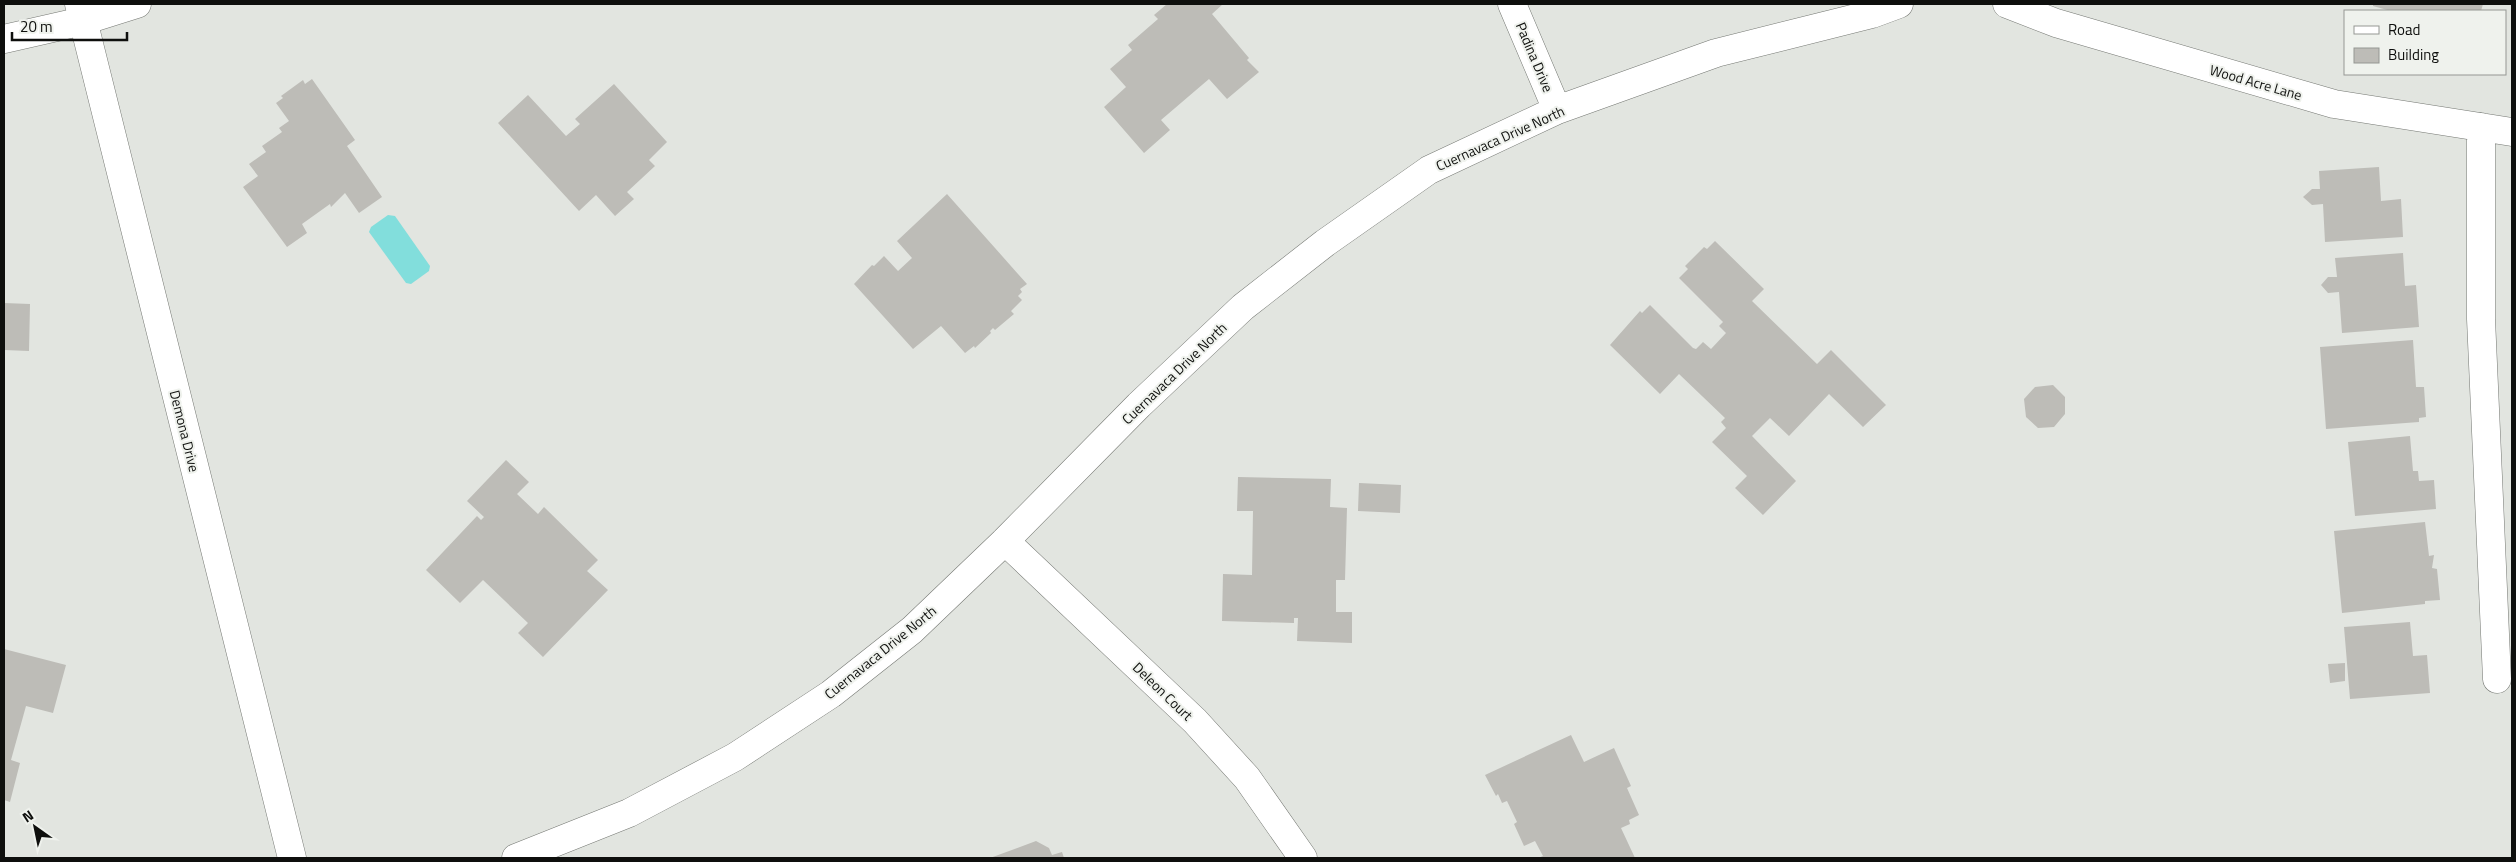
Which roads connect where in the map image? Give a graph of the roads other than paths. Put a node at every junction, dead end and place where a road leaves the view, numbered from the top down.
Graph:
1 (137, 4) edge
2 (1512, 4) edge
3 (1899, 4) edge
4 (2008, 4) edge
5 (81, 12) edge
6 (4, 39) edge
7 (1557, 110) junction
8 (2481, 127) junction
9 (2512, 132) edge
10 (1005, 541) junction
11 (2496, 679) dead end
12 (292, 858) edge
13 (516, 858) edge
14 (1303, 858) edge

1 - 5 street
2 - 7 street, Padina Drive
3 - 7 street, Cuernavaca Drive North
4 - 8 street, Wood Acre Lane
5 - 6 street
5 - 12 street, Demona Drive
7 - 10 street, Cuernavaca Drive North
8 - 9 street, Wood Acre Lane
8 - 11 street
10 - 13 street, Cuernavaca Drive North
10 - 14 street, Deleon Court

